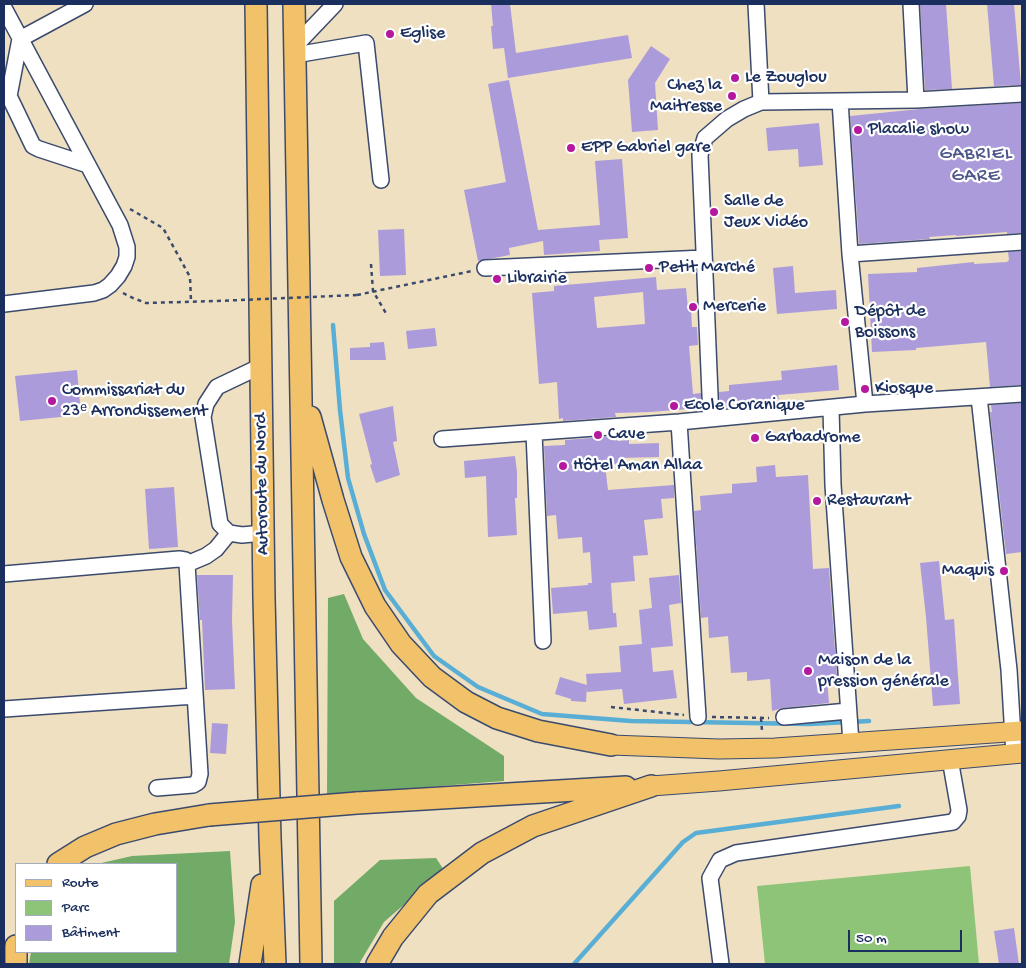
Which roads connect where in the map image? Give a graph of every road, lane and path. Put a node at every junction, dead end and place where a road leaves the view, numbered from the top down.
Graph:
1 (85, 4) edge
2 (256, 4) edge
3 (294, 4) edge
4 (336, 4) edge
5 (756, 4) edge
6 (911, 4) edge
7 (4, 8) edge
8 (20, 39) junction
9 (295, 51) junction
10 (1022, 94) edge
11 (916, 100) junction
12 (840, 101) junction
13 (762, 102) junction
14 (88, 166) junction
15 (381, 180) dead end
16 (129, 209) dead end
17 (1022, 242) edge
18 (850, 254) junction
19 (704, 258) junction
20 (371, 264) dead end
21 (485, 268) joint
22 (110, 286) junction
23 (373, 291) junction
24 (191, 301) junction
25 (4, 304) edge
26 (387, 315) dead end
27 (261, 366) junction
28 (302, 388) junction
29 (1022, 394) edge
30 (979, 397) junction
31 (865, 404) junction
32 (831, 408) junction
33 (711, 419) junction
34 (679, 422) junction
35 (534, 433) junction
36 (442, 439) dead end
37 (229, 533) junction
38 (263, 534) junction
39 (187, 564) junction
40 (4, 574) edge
41 (543, 641) dead end
42 (195, 696) junction
43 (611, 707) dead end
44 (4, 709) edge
45 (848, 713) junction
46 (698, 716) junction
47 (784, 717) joint
48 (761, 718) junction
49 (1017, 731) edge
50 (762, 734) dead end
51 (850, 738) junction
52 (611, 745) joint
53 (1018, 753) edge
54 (950, 759) junction
55 (651, 786) junction
56 (157, 788) dead end
57 (270, 838) junction
58 (60, 863) edge
59 (250, 964) edge
60 (275, 964) edge
61 (311, 964) edge
62 (378, 964) edge
63 (721, 964) edge

1 - 8 street
2 - 27 highway, Autoroute du Nord
3 - 9 highway
4 - 9 street
5 - 13 street
6 - 11 street
7 - 8 street
8 - 14 street
8 - 14 street
9 - 15 street
9 - 28 highway
10 - 11 street
11 - 12 street
12 - 13 street
12 - 18 street
13 - 19 street
14 - 22 street
16 - 24 path
17 - 18 street
18 - 31 street
19 - 21 street
19 - 33 street
20 - 23 path
21 - 23 path
22 - 24 path
22 - 25 street
23 - 24 path, bridge
23 - 26 path
27 - 37 street
27 - 38 highway, Autoroute du Nord
28 - 52 highway
28 - 61 highway
29 - 30 street
30 - 31 street
30 - 49 street
31 - 32 street
32 - 33 street
32 - 45 street
33 - 34 street
34 - 35 street
34 - 46 street
35 - 36 street
35 - 41 street
37 - 38 street
37 - 39 street
38 - 57 highway, Autoroute du Nord
39 - 40 street
39 - 42 street
42 - 44 street
42 - 56 street
43 - 46 path
45 - 47 street
45 - 51 street
46 - 48 path
47 - 48 path
48 - 50 path
49 - 51 main road
49 - 53 street
51 - 52 main road
53 - 54 main road
54 - 55 main road
54 - 63 street
55 - 58 highway, bridge
55 - 62 highway
57 - 59 highway
57 - 60 highway, Autoroute du Nord

